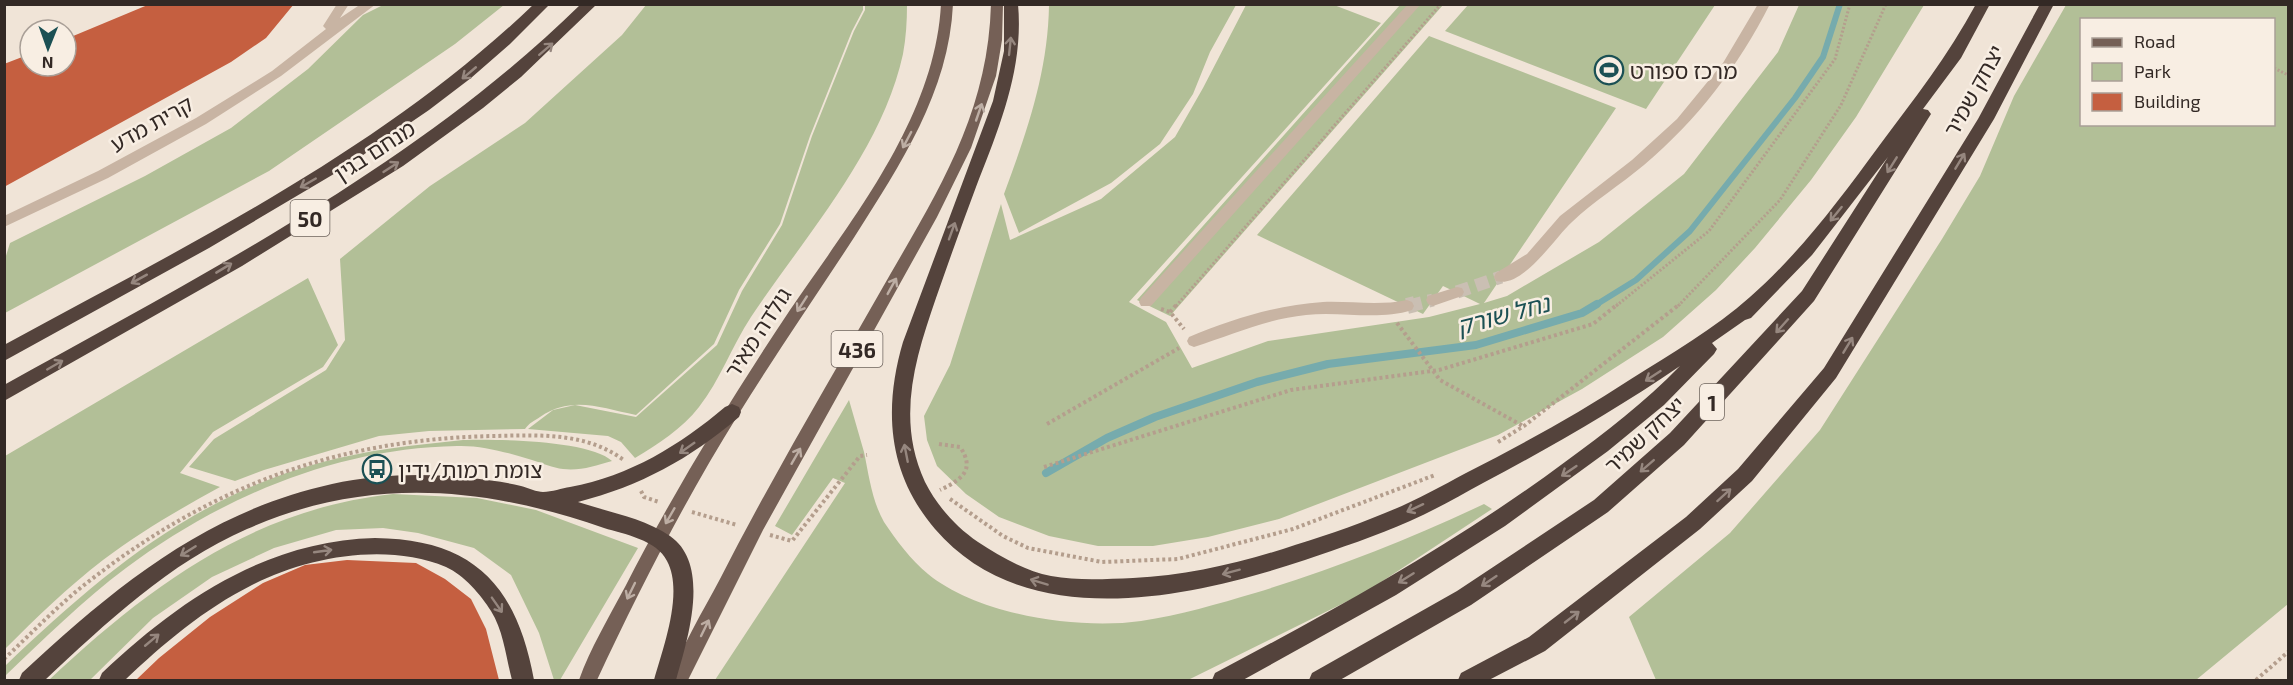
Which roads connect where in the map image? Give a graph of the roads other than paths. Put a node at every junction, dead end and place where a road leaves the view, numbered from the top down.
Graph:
1 (343, 4) edge
2 (370, 4) edge
3 (543, 4) edge
4 (590, 4) edge
5 (947, 4) edge
6 (998, 4) edge
7 (1011, 4) edge
8 (1415, 4) edge
9 (1764, 4) edge
10 (1983, 4) edge
11 (2047, 4) edge
12 (311, 46) junction
13 (1959, 49) junction
14 (4, 222) edge
15 (1501, 277) tunnel mouth
16 (1457, 292) tunnel mouth
17 (1433, 300) tunnel mouth
18 (1146, 302) road end
19 (1752, 305) junction
20 (1407, 306) tunnel mouth
21 (1194, 341) road end
22 (4, 354) edge
23 (4, 394) edge
24 (732, 411) junction
25 (542, 499) junction
26 (656, 538) junction
27 (1537, 644) junction
28 (30, 681) edge
29 (110, 681) edge
30 (523, 681) edge
31 (588, 681) edge
32 (665, 681) edge
33 (679, 681) edge
34 (1223, 681) edge
35 (1320, 681) edge
36 (1469, 681) edge
37 (1479, 681) edge

1 - 12 street, קרית מדע
2 - 12 street, קרית מדע
3 -> 22 highway, מנחם בגין / 50
23 -> 4 highway, מנחם בגין / 50
5 -> 24 main road, גולדה מאיר
33 -> 6 main road, 436
19 -> 7 highway
8 - 18 street
9 - 15 street
10 - 13 highway, יצחק שמיר / 1
27 -> 11 highway, יצחק שמיר
12 - 14 street, קרית מדע
13 -> 19 highway
13 -> 35 highway, יצחק שמיר / 1
16 - 17 street
19 -> 34 highway
20 - 21 street
24 -> 25 highway
24 -> 26 main road, גולדה מאיר
25 - 26 highway
25 -> 28 highway
26 -> 31 main road, גולדה מאיר
26 - 32 highway
27 - 36 highway, יצחק שמיר
27 - 37 highway
29 -> 30 highway

